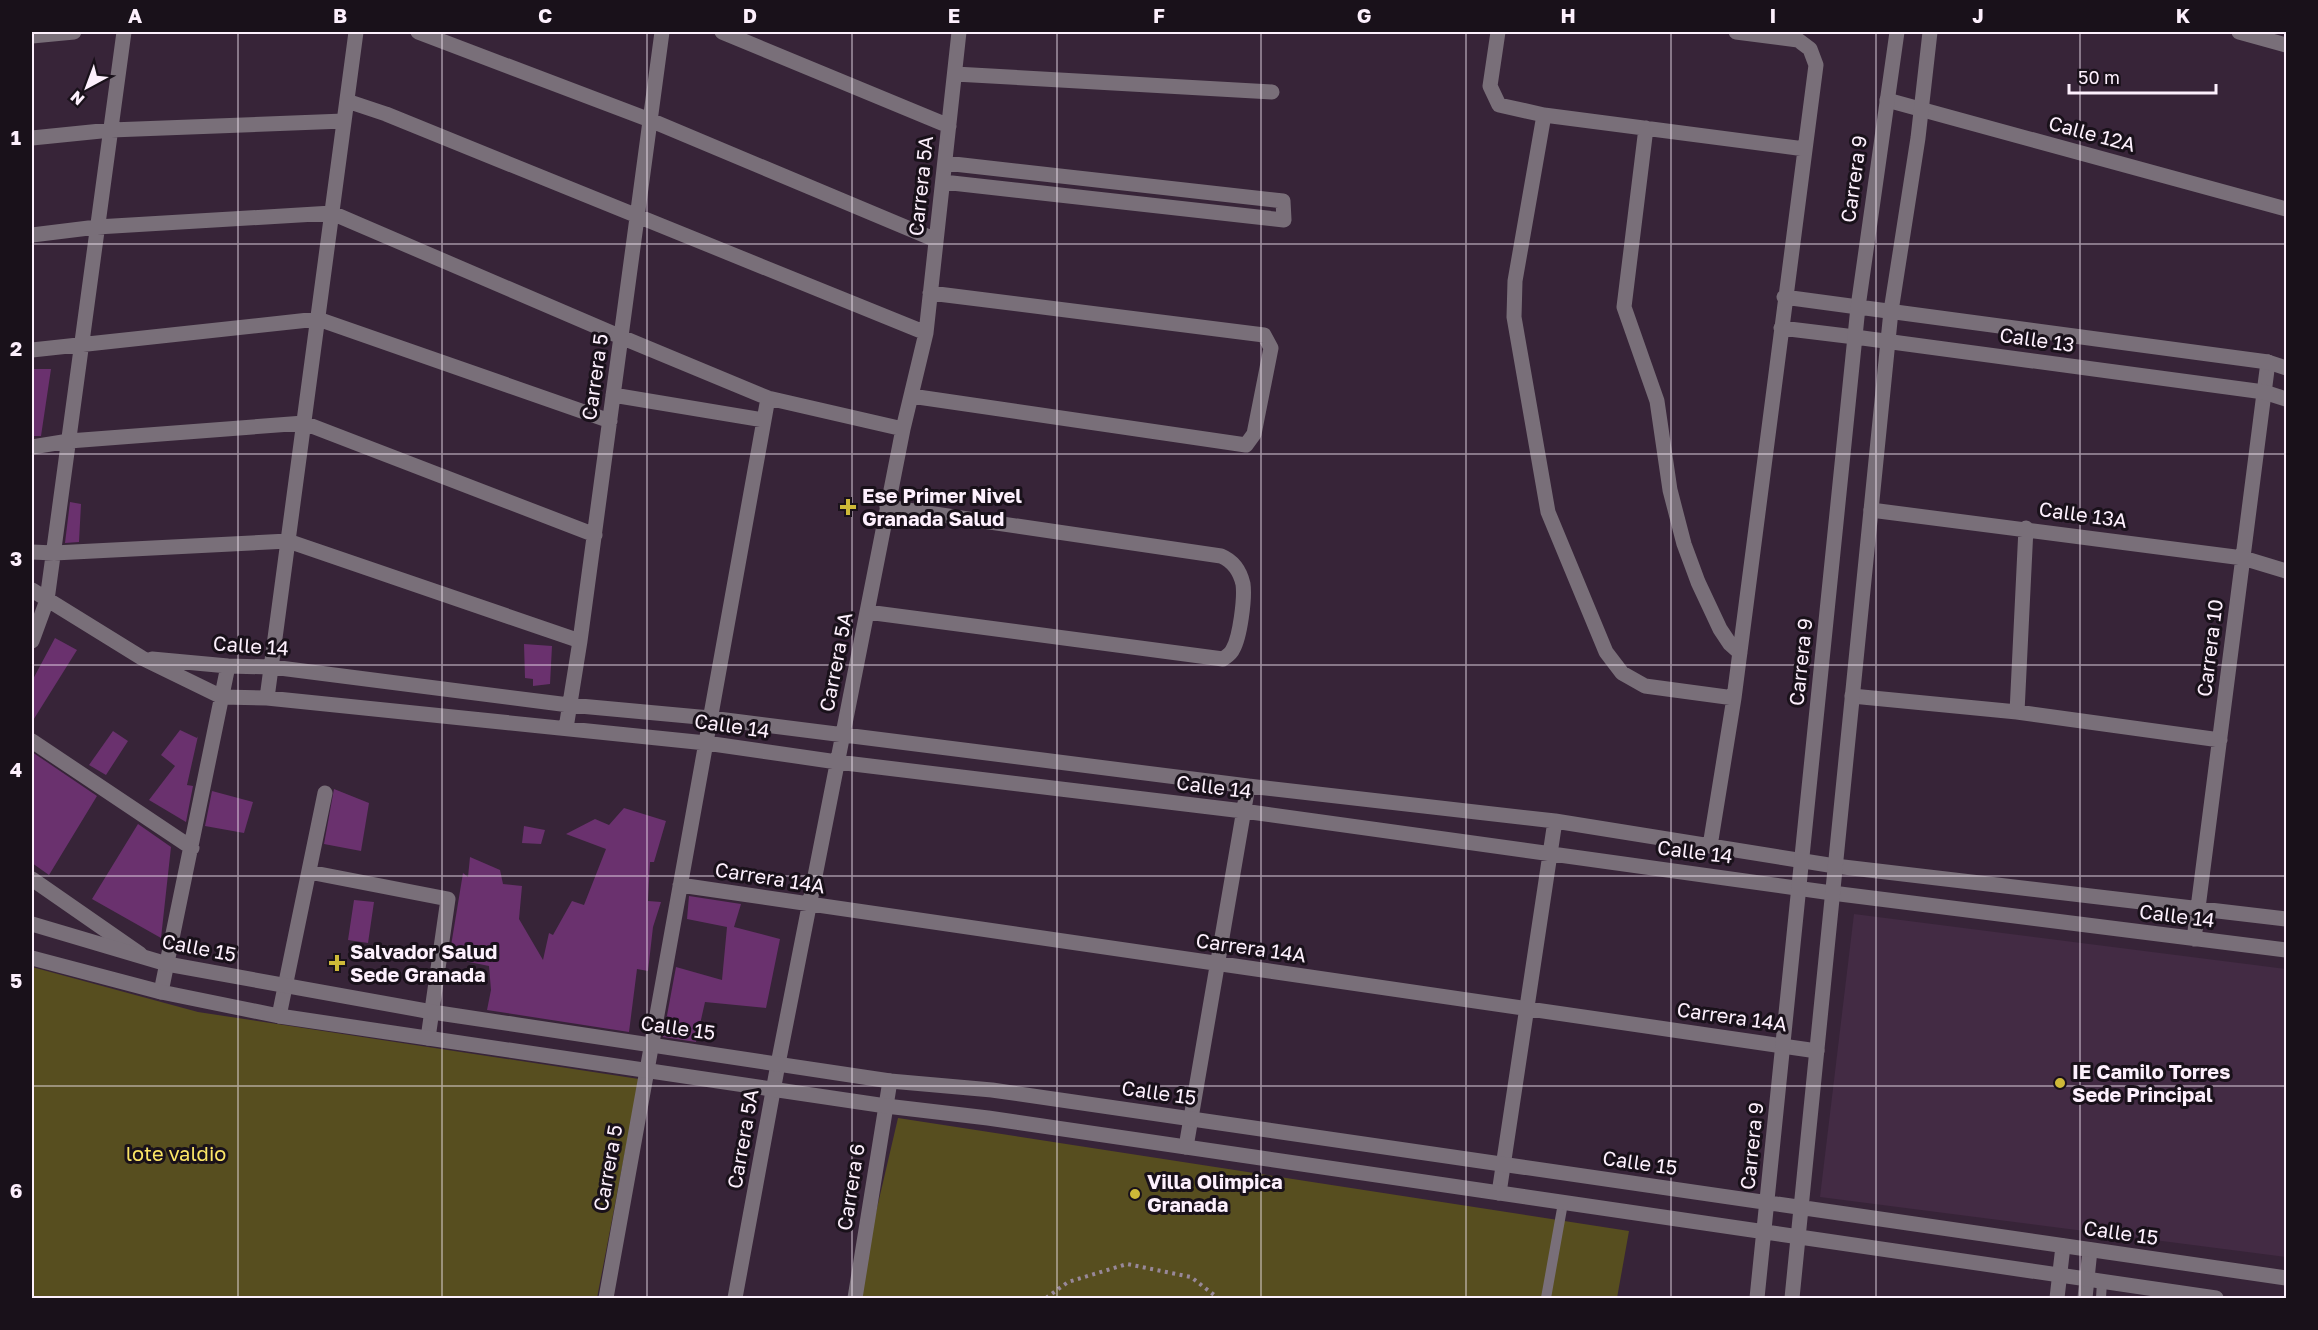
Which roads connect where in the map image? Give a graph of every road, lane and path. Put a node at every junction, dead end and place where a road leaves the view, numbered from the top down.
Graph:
1 (74, 32) edge
2 (124, 32) edge
3 (356, 32) edge
4 (418, 32) edge
5 (662, 32) edge
6 (722, 32) edge
7 (959, 32) edge
8 (1498, 32) edge
9 (1736, 32) edge
10 (1897, 32) edge
11 (1930, 32) edge
12 (2239, 32) edge
13 (32, 36) edge
14 (2286, 45) edge
15 (955, 74) junction
16 (1272, 92) dead end
17 (1887, 100) junction
18 (347, 101) junction
19 (1921, 109) junction
20 (1544, 115) junction
21 (650, 120) junction
22 (344, 121) junction
23 (949, 126) junction
24 (1646, 128) junction
25 (111, 130) junction
26 (32, 138) edge
27 (1805, 149) junction
28 (945, 163) junction
29 (943, 182) junction
30 (2286, 209) edge
31 (332, 213) junction
32 (637, 216) junction
33 (97, 227) junction
34 (32, 236) edge
35 (936, 240) junction
36 (930, 293) junction
37 (1784, 297) junction
38 (1858, 307) junction
39 (1891, 311) junction
40 (318, 319) junction
41 (1781, 328) junction
42 (926, 333) junction
43 (1855, 337) junction
44 (621, 338) junction
45 (1888, 341) junction
46 (82, 344) junction
47 (32, 350) edge
48 (2268, 362) junction
49 (2286, 368) edge
50 (2264, 392) junction
51 (613, 395) junction
52 (911, 396) junction
53 (768, 398) junction
54 (2286, 399) edge
55 (764, 420) junction
56 (610, 421) junction
57 (304, 423) junction
58 (903, 429) junction
59 (69, 441) junction
60 (32, 447) edge
61 (887, 507) junction
62 (1871, 510) junction
63 (2026, 528) junction
64 (595, 535) junction
65 (288, 541) junction
66 (32, 552) edge
67 (54, 554) junction
68 (2243, 558) junction
69 (2286, 571) edge
70 (32, 590) edge
71 (47, 600) junction
72 (867, 612) junction
73 (32, 641) edge
74 (580, 641) junction
75 (1740, 653) junction
76 (142, 658) junction
77 (228, 666) junction
78 (272, 667) junction
79 (1852, 696) junction
80 (222, 697) junction
81 (267, 698) junction
82 (1734, 698) junction
83 (569, 705) junction
84 (2017, 712) junction
85 (710, 718) junction
86 (566, 728) junction
87 (843, 736) junction
88 (2220, 740) junction
89 (32, 741) edge
90 (706, 743) junction
91 (837, 762) junction
92 (1248, 786) junction
93 (325, 794) dead end
94 (1243, 811) junction
95 (1555, 821) junction
96 (1710, 846) junction
97 (192, 848) junction
98 (1550, 854) junction
99 (1802, 860) junction
100 (1835, 866) junction
101 (309, 872) junction
102 (32, 879) edge
103 (680, 885) junction
104 (1799, 887) junction
105 (1832, 893) junction
106 (809, 905) junction
107 (2198, 909) junction
108 (2286, 920) edge
109 (32, 924) edge
110 (2194, 939) junction
111 (2286, 950) edge
112 (32, 958) edge
113 (147, 959) junction
114 (167, 964) junction
115 (1217, 964) junction
116 (285, 986) junction
117 (161, 992) junction
118 (1527, 1009) junction
119 (432, 1012) junction
120 (279, 1016) junction
121 (428, 1038) junction
122 (651, 1045) junction
123 (1783, 1046) junction
124 (1817, 1051) junction
125 (778, 1064) junction
126 (646, 1071) junction
127 (890, 1081) junction
128 (773, 1089) junction
129 (886, 1106) junction
130 (1191, 1119) junction
131 (1186, 1147) junction
132 (1504, 1164) junction
133 (1499, 1193) junction
134 (1563, 1203) junction
135 (1767, 1203) junction
136 (1801, 1208) junction
137 (1764, 1232) junction
138 (1798, 1237) junction
139 (2063, 1246) junction
140 (2090, 1250) junction
141 (2060, 1276) junction
142 (2286, 1278) edge
143 (2094, 1281) junction
144 (2192, 1297) edge
145 (606, 1299) edge
146 (735, 1299) edge
147 (855, 1299) edge
148 (1046, 1299) edge
149 (1218, 1299) edge
150 (1546, 1299) edge
151 (1757, 1299) edge
152 (1792, 1299) edge
153 (2057, 1299) edge
154 (2085, 1299) edge
155 (2101, 1299) edge
156 (2216, 1299) edge

1 - 13 street
2 - 25 street
3 - 18 street
4 - 21 street
5 - 21 street, Carrera 5
6 - 23 street
7 - 15 street, Carrera 5A
8 - 20 street
9 - 27 street
10 - 17 street, Carrera 9
11 - 19 street
12 - 14 street
15 - 16 street
15 - 23 street, Carrera 5A
17 - 19 street, Calle 12A
17 - 38 street, Carrera 9
18 - 22 street
18 - 32 street
19 - 30 street, Calle 12A
19 - 39 street
20 - 24 street
20 - 82 street
21 - 32 street, Carrera 5
21 - 35 street
22 - 25 street
22 - 31 street
23 - 28 street, Carrera 5A
24 - 27 street
24 - 75 street
25 - 26 street
25 - 33 street
27 - 37 street
28 - 29 street, Carrera 5A
28 - 29 street
29 - 35 street, Carrera 5A
31 - 33 street
31 - 40 street
31 - 44 street
32 - 42 street
32 - 44 street, Carrera 5
33 - 34 street
33 - 46 street
35 - 36 street, Carrera 5A
36 - 42 street, Carrera 5A
36 - 52 street
37 - 38 street, Calle 13
37 - 41 street
38 - 39 street, Calle 13
38 - 43 street, Carrera 9
39 - 45 street
39 - 48 street, Calle 13
40 - 46 street
40 - 56 street
40 - 57 street
41 - 43 street, Calle 13
41 - 75 street
42 - 52 street, Carrera 5A
43 - 45 street, Calle 13
43 - 99 street, Carrera 9
44 - 51 street, Carrera 5
44 - 53 street
45 - 50 street, Calle 13
45 - 62 street
46 - 47 street
46 - 59 street
48 - 49 street, Calle 13
48 - 50 street, Carrera 10
50 - 54 street, Calle 13
50 - 68 street, Carrera 10
51 - 55 street
51 - 56 street, Carrera 5
52 - 58 street, Carrera 5A
53 - 55 street, Carrera 5
53 - 58 street
55 - 85 street, Carrera 5
56 - 64 street, Carrera 5
57 - 59 street
57 - 64 street
57 - 65 street
58 - 61 street, Carrera 5A
59 - 60 street
59 - 67 street
61 - 72 street, Carrera 5A
61 - 72 street
62 - 63 street, Calle 13A
62 - 79 street
63 - 68 street, Calle 13A
63 - 84 street
64 - 74 street, Carrera 5
65 - 67 street
65 - 74 street
65 - 78 street
66 - 67 street
67 - 71 street
68 - 69 street, Calle 13A
68 - 88 street, Carrera 10
70 - 71 street, Calle 14
71 - 73 street
71 - 76 street, Calle 14
72 - 87 street, Carrera 5A
74 - 83 street, Carrera 5
75 - 82 street
76 - 77 street, Calle 14
76 - 80 street, Calle 14
77 - 78 street, Calle 14
77 - 80 street
78 - 81 street
78 - 83 street, Calle 14
79 - 84 street
79 - 100 street
80 - 81 street, Calle 14
80 - 97 street
81 - 86 street, Calle 14
82 - 96 street
83 - 85 street, Calle 14
83 - 86 street, Carrera 5
84 - 88 street
85 - 87 street, Calle 14
85 - 90 street, Carrera 5
86 - 90 street, Calle 14
87 - 91 street, Carrera 5A
87 - 92 street, Calle 14
88 - 107 street, Carrera 10
89 - 97 street
90 - 91 street, Calle 14
90 - 103 street, Carrera 5
91 - 94 street, Calle 14
91 - 106 street, Carrera 5A
92 - 94 street
92 - 95 street, Calle 14
93 - 101 street
94 - 98 street, Calle 14
94 - 115 street
95 - 96 street, Calle 14
95 - 98 street
96 - 99 street, Calle 14
97 - 114 street
98 - 104 street, Calle 14
98 - 118 street
99 - 100 street, Calle 14
99 - 104 street, Carrera 9
100 - 105 street
100 - 107 street, Calle 14
101 - 116 street
101 - 119 street
102 - 113 street
103 - 106 street, Carrera 14A
103 - 122 street, Carrera 5
104 - 105 street, Calle 14
104 - 123 street, Carrera 9
105 - 110 street, Calle 14
105 - 124 street
106 - 115 street, Carrera 14A
106 - 125 street, Carrera 5A
107 - 108 street, Calle 14
107 - 110 street, Carrera 10
109 - 113 street, Calle 15
110 - 111 street, Calle 14
112 - 117 street
113 - 114 street, Calle 15
114 - 116 street, Calle 15
114 - 117 street
115 - 118 street, Carrera 14A
115 - 130 street
116 - 119 street, Calle 15
116 - 120 street
117 - 120 street
118 - 123 street, Carrera 14A
118 - 132 street
119 - 121 street
119 - 122 street, Calle 15
120 - 121 street
121 - 126 street
122 - 125 street, Calle 15
122 - 126 street, Carrera 5
123 - 124 street, Carrera 14A
123 - 135 street, Carrera 9
124 - 136 street
125 - 127 street, Calle 15
125 - 128 street, Carrera 5A
126 - 128 street
126 - 145 street, Carrera 5
127 - 129 street, Carrera 6
127 - 130 street, Calle 15
128 - 129 street
128 - 146 street, Carrera 5A
129 - 131 street
129 - 147 street, Carrera 6
130 - 131 street
130 - 132 street, Calle 15
131 - 133 street
132 - 133 street
132 - 135 street, Calle 15
133 - 134 street
134 - 137 street
134 - 150 lane
135 - 136 street, Calle 15
135 - 137 street, Carrera 9
136 - 138 street
136 - 139 street, Calle 15
137 - 138 street
137 - 151 street, Carrera 9
138 - 141 street
138 - 152 street
139 - 140 street, Calle 15
139 - 141 street
140 - 142 street, Calle 15
140 - 143 street
141 - 143 street
141 - 153 street
143 - 144 street
143 - 154 street
143 - 155 lane
144 - 156 street
148 - 149 path

